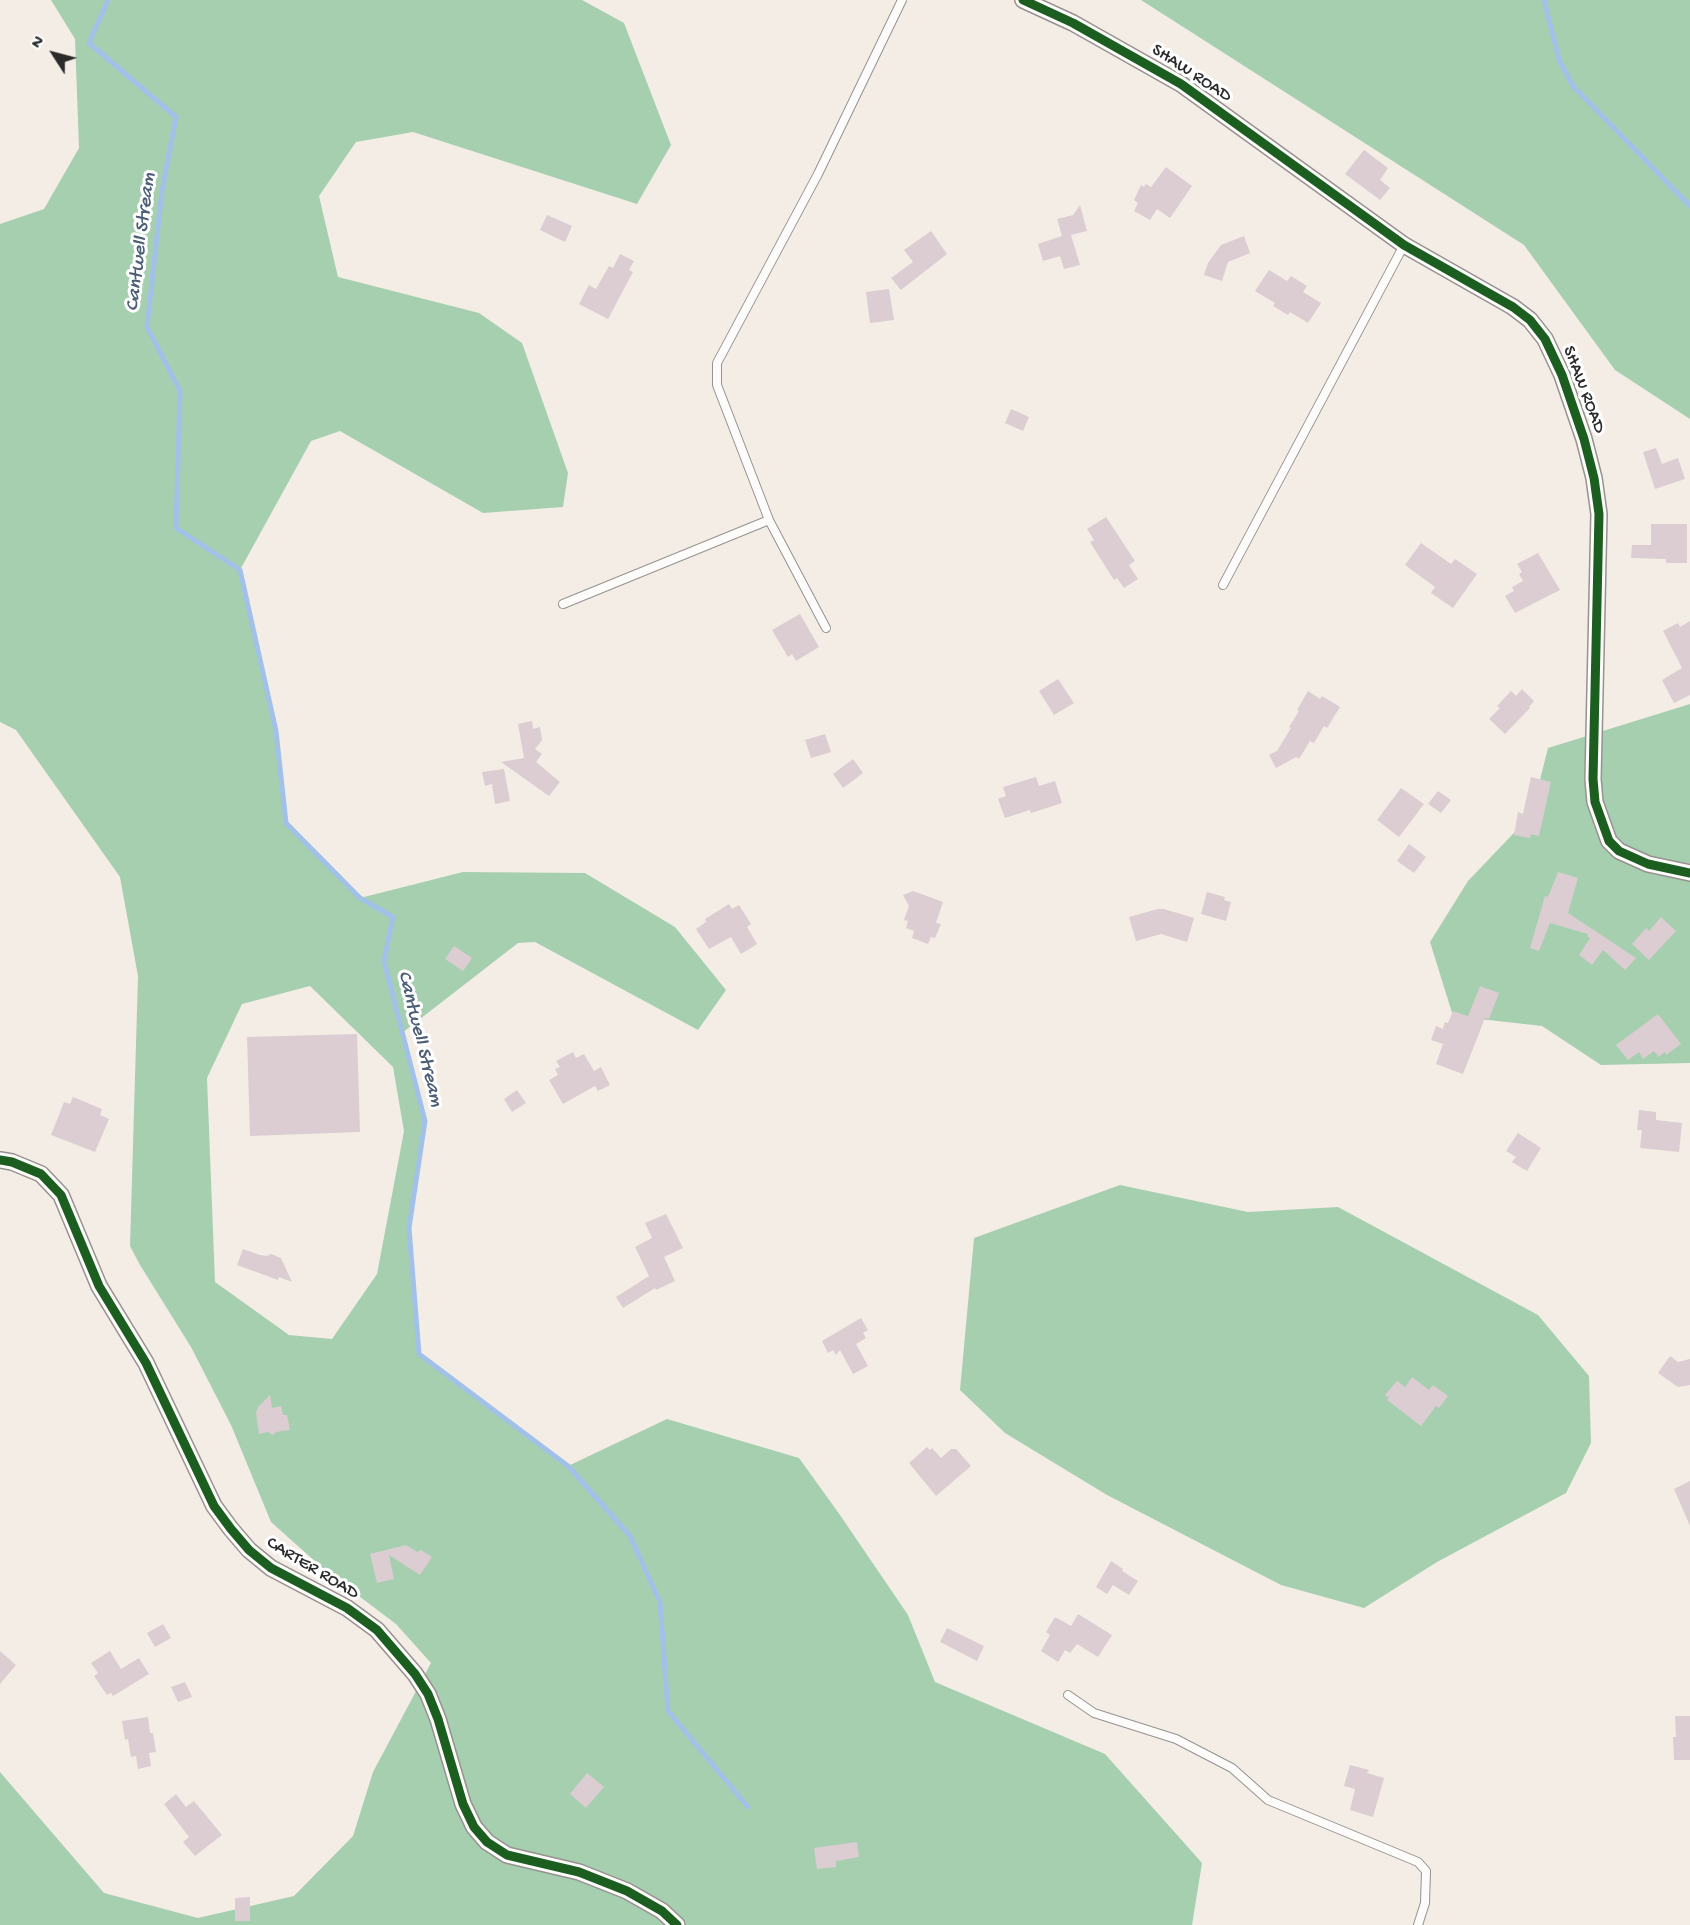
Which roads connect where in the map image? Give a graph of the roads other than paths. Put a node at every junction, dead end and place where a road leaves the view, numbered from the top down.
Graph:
1 (902, 0) edge
2 (1023, 0) edge
3 (1404, 246) junction
4 (769, 520) junction
5 (1223, 585) dead end
6 (563, 604) dead end
7 (826, 628) dead end
8 (1690, 873) edge
9 (0, 1160) edge
10 (1068, 1695) dead end
11 (677, 1925) edge
12 (1418, 1925) edge

1 - 4 lane
2 - 3 street, SHAW ROAD
3 - 5 lane
3 - 8 street, SHAW ROAD
4 - 6 lane
4 - 7 lane
9 - 11 street, CARTER ROAD
10 - 12 lane

